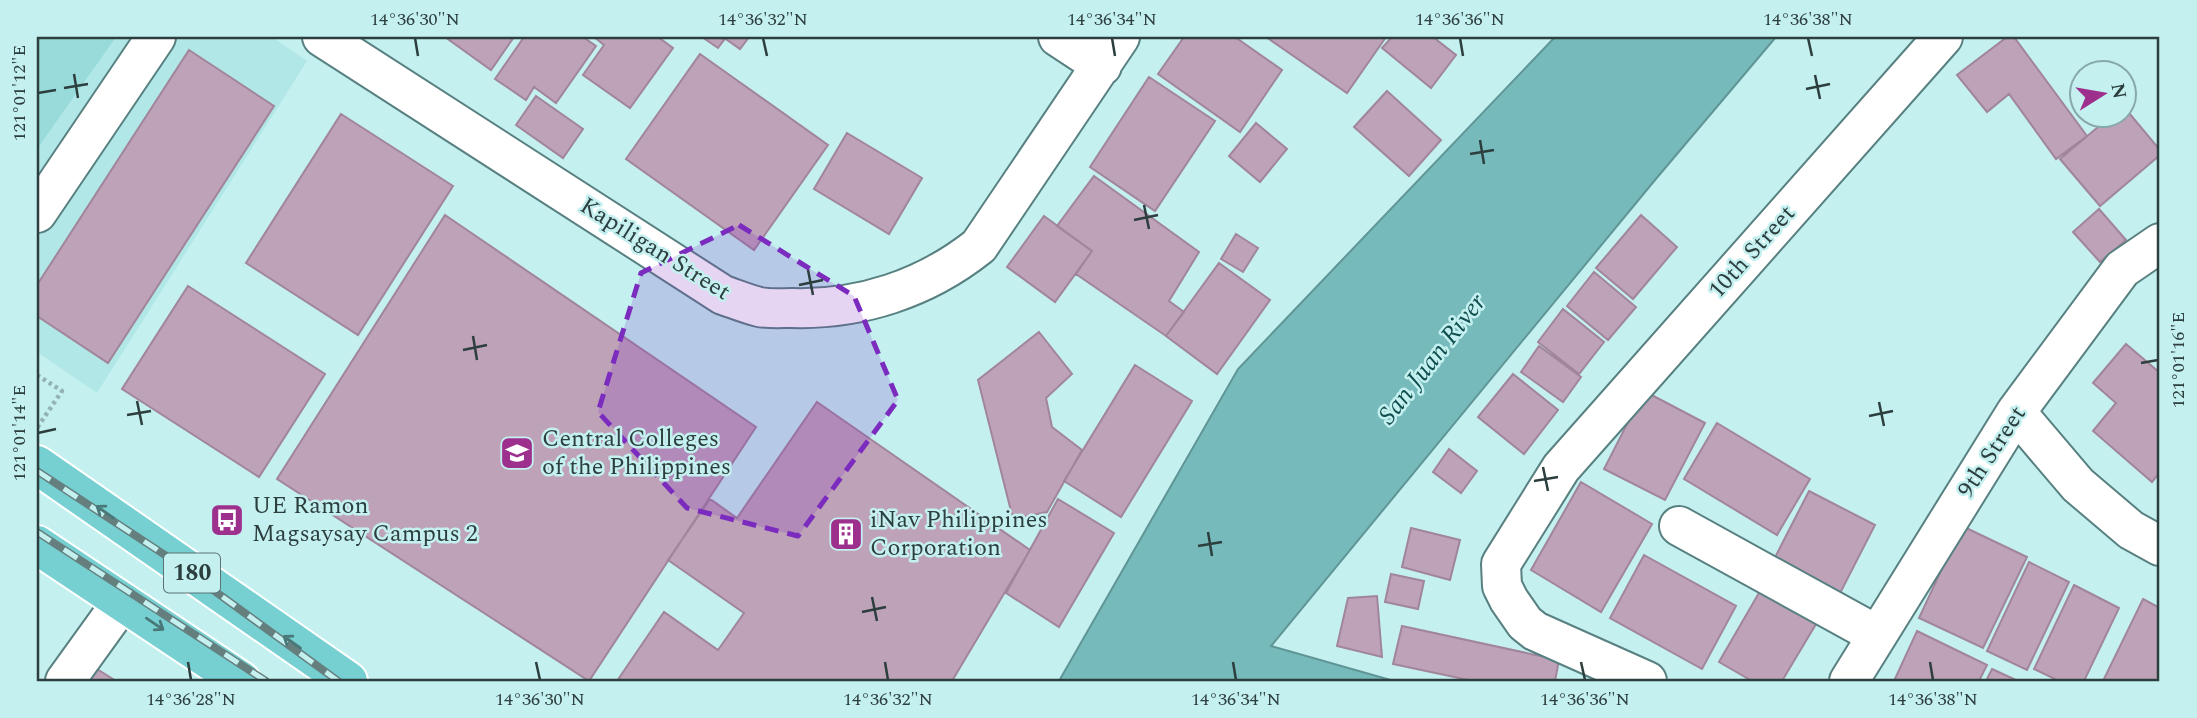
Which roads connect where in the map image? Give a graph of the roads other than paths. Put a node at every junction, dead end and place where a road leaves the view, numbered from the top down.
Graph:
1 (156, 37) edge
2 (322, 37) edge
3 (1058, 37) edge
4 (1943, 37) edge
5 (1111, 51) edge
6 (37, 213) edge
7 (2160, 243) edge
8 (2016, 412) junction
9 (37, 465) edge
10 (1679, 526) dead end
11 (37, 545) edge
12 (2160, 546) edge
13 (122, 602) junction
14 (1877, 635) junction
15 (235, 680) edge
16 (65, 681) edge
17 (348, 681) edge
18 (1647, 681) edge
19 (1849, 681) edge

1 - 6 street
2 - 5 street, Kapiligan Street
3 - 5 street
4 - 18 street, 10th Street
7 - 8 street, 9th Street
8 - 12 street
8 - 14 street, 9th Street
17 -> 9 main road, 180
10 - 14 street
11 - 13 main road, 180
13 -> 15 main road, 180
13 - 16 street
14 - 19 street, 9th Street

